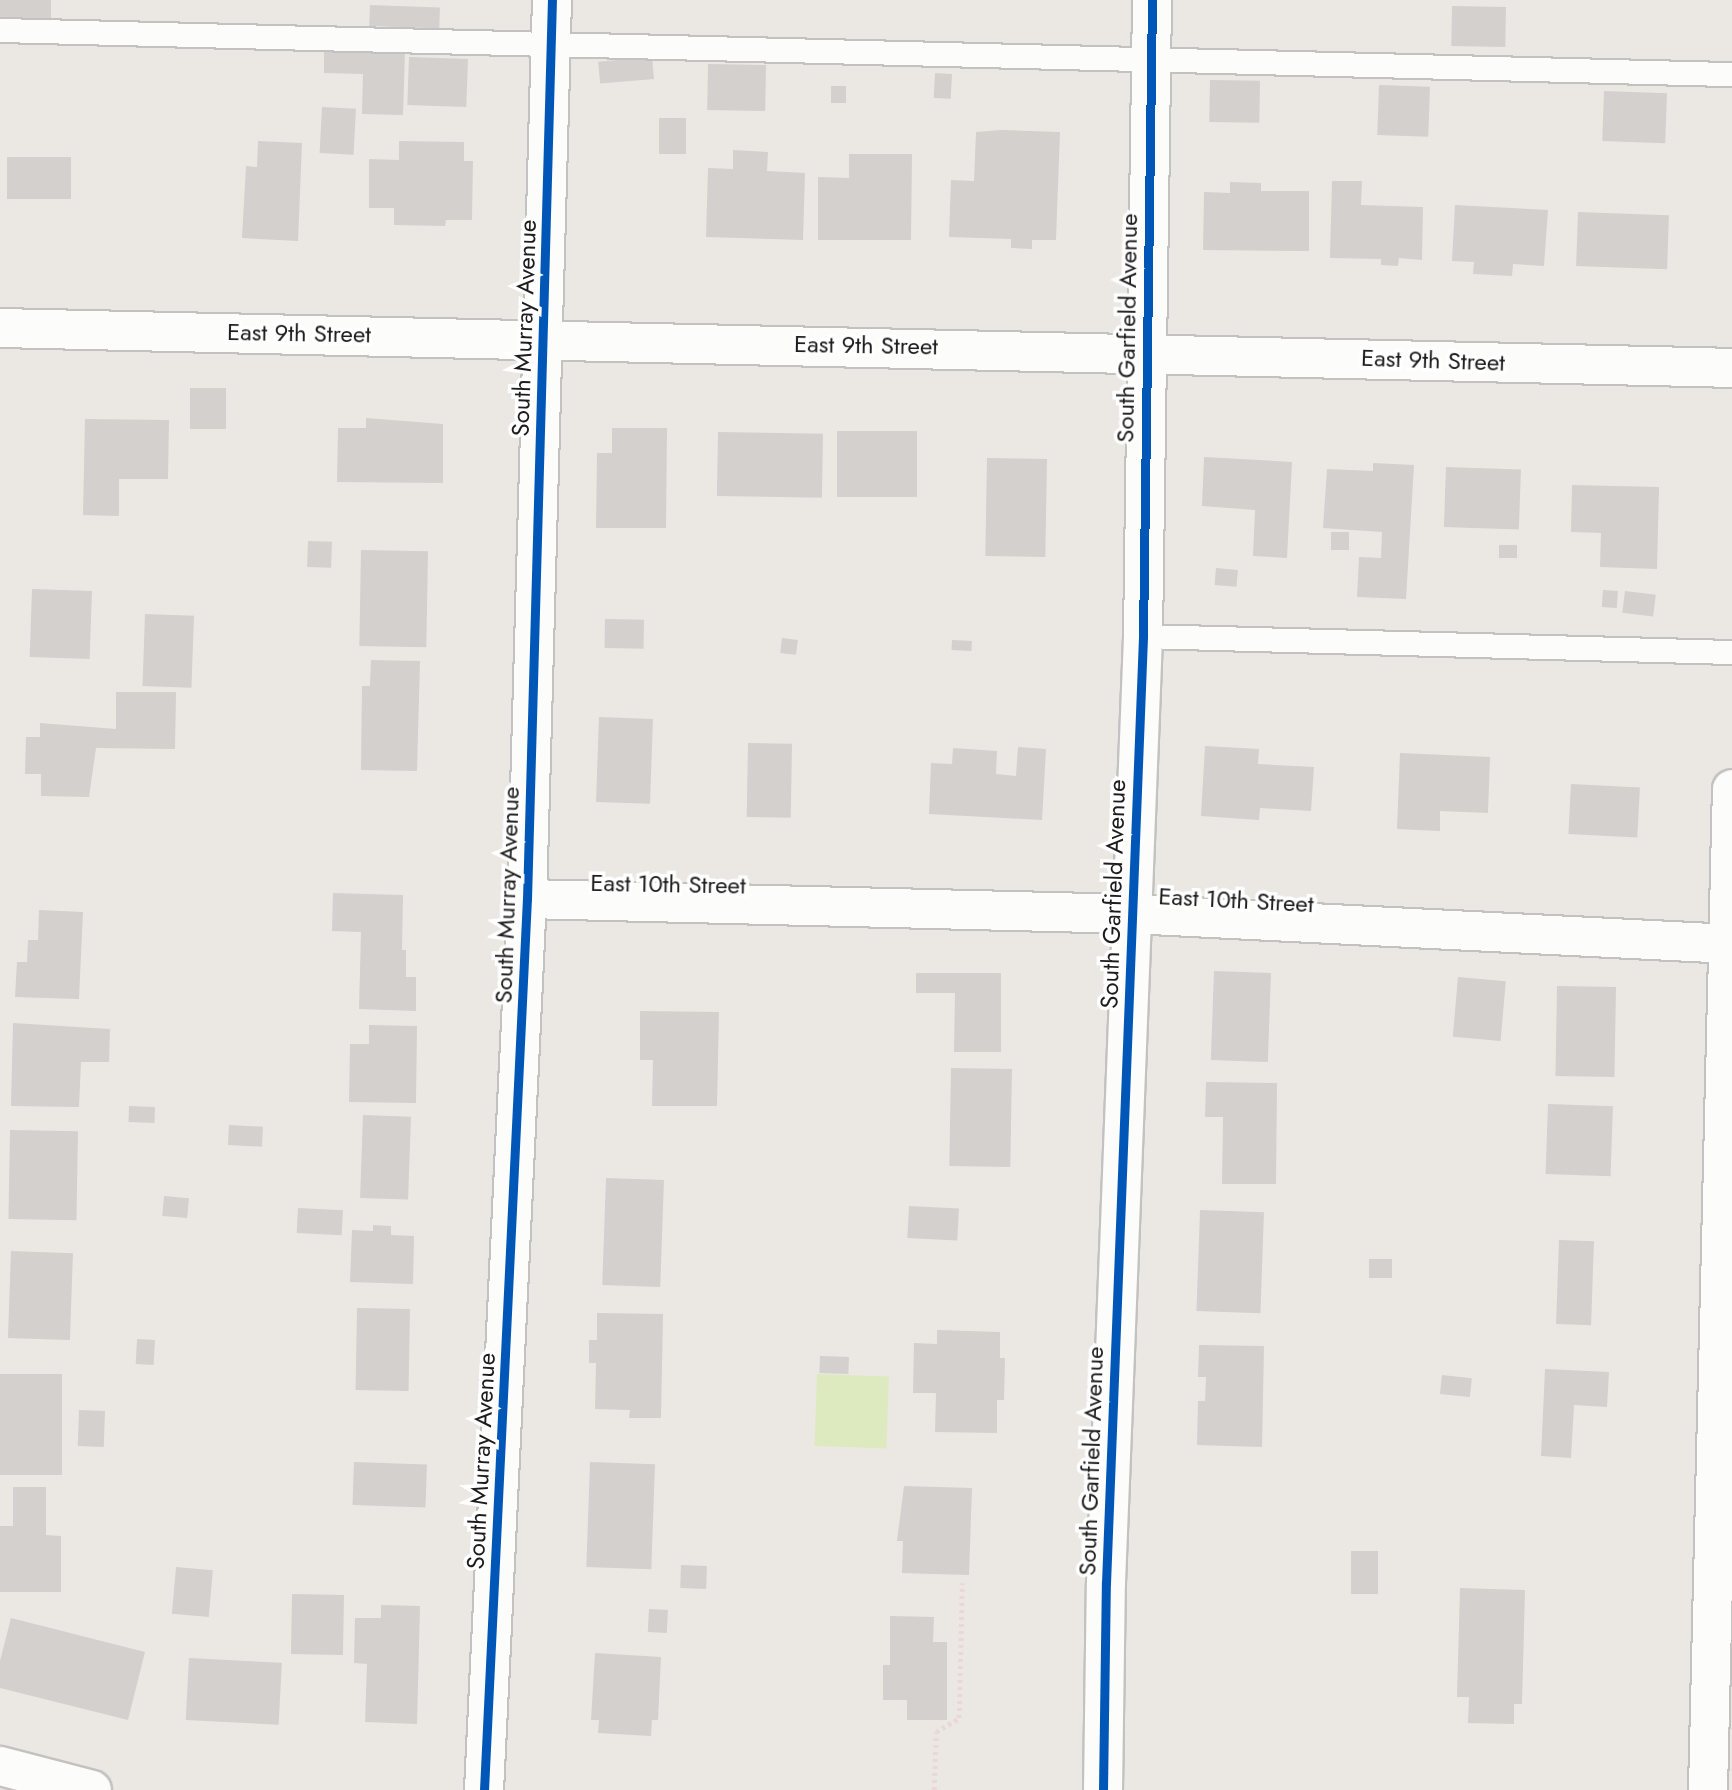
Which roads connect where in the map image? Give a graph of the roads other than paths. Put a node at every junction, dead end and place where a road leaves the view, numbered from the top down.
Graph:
1 (552, 0) edge
2 (1152, 0) edge
3 (0, 30) edge
4 (550, 43) junction
5 (1149, 61) junction
6 (1732, 74) edge
7 (0, 328) edge
8 (543, 337) junction
9 (1146, 352) junction
10 (1732, 368) edge
11 (1143, 636) junction
12 (1732, 652) edge
13 (1732, 789) edge
14 (527, 899) junction
15 (1131, 914) junction
16 (1730, 944) edge
17 (0, 1766) edge
18 (92, 1790) edge
19 (484, 1790) edge
20 (1102, 1790) edge
21 (1708, 1790) edge

1 - 4 street, South Murray Avenue
2 - 5 street, South Garfield Avenue
3 - 4 lane
4 - 5 lane
4 - 8 street, South Murray Avenue
5 - 6 lane
5 - 9 street, South Garfield Avenue
7 - 8 street, East 9th Street
8 - 9 street, East 9th Street
8 - 14 street, South Murray Avenue
9 - 10 street, East 9th Street
9 - 11 street, South Garfield Avenue
11 - 12 lane
11 - 15 street, South Garfield Avenue
13 - 16 street
14 - 15 street, East 10th Street
14 - 19 street, South Murray Avenue
15 - 16 street, East 10th Street
15 - 20 street, South Garfield Avenue
16 - 21 street
17 - 18 street

